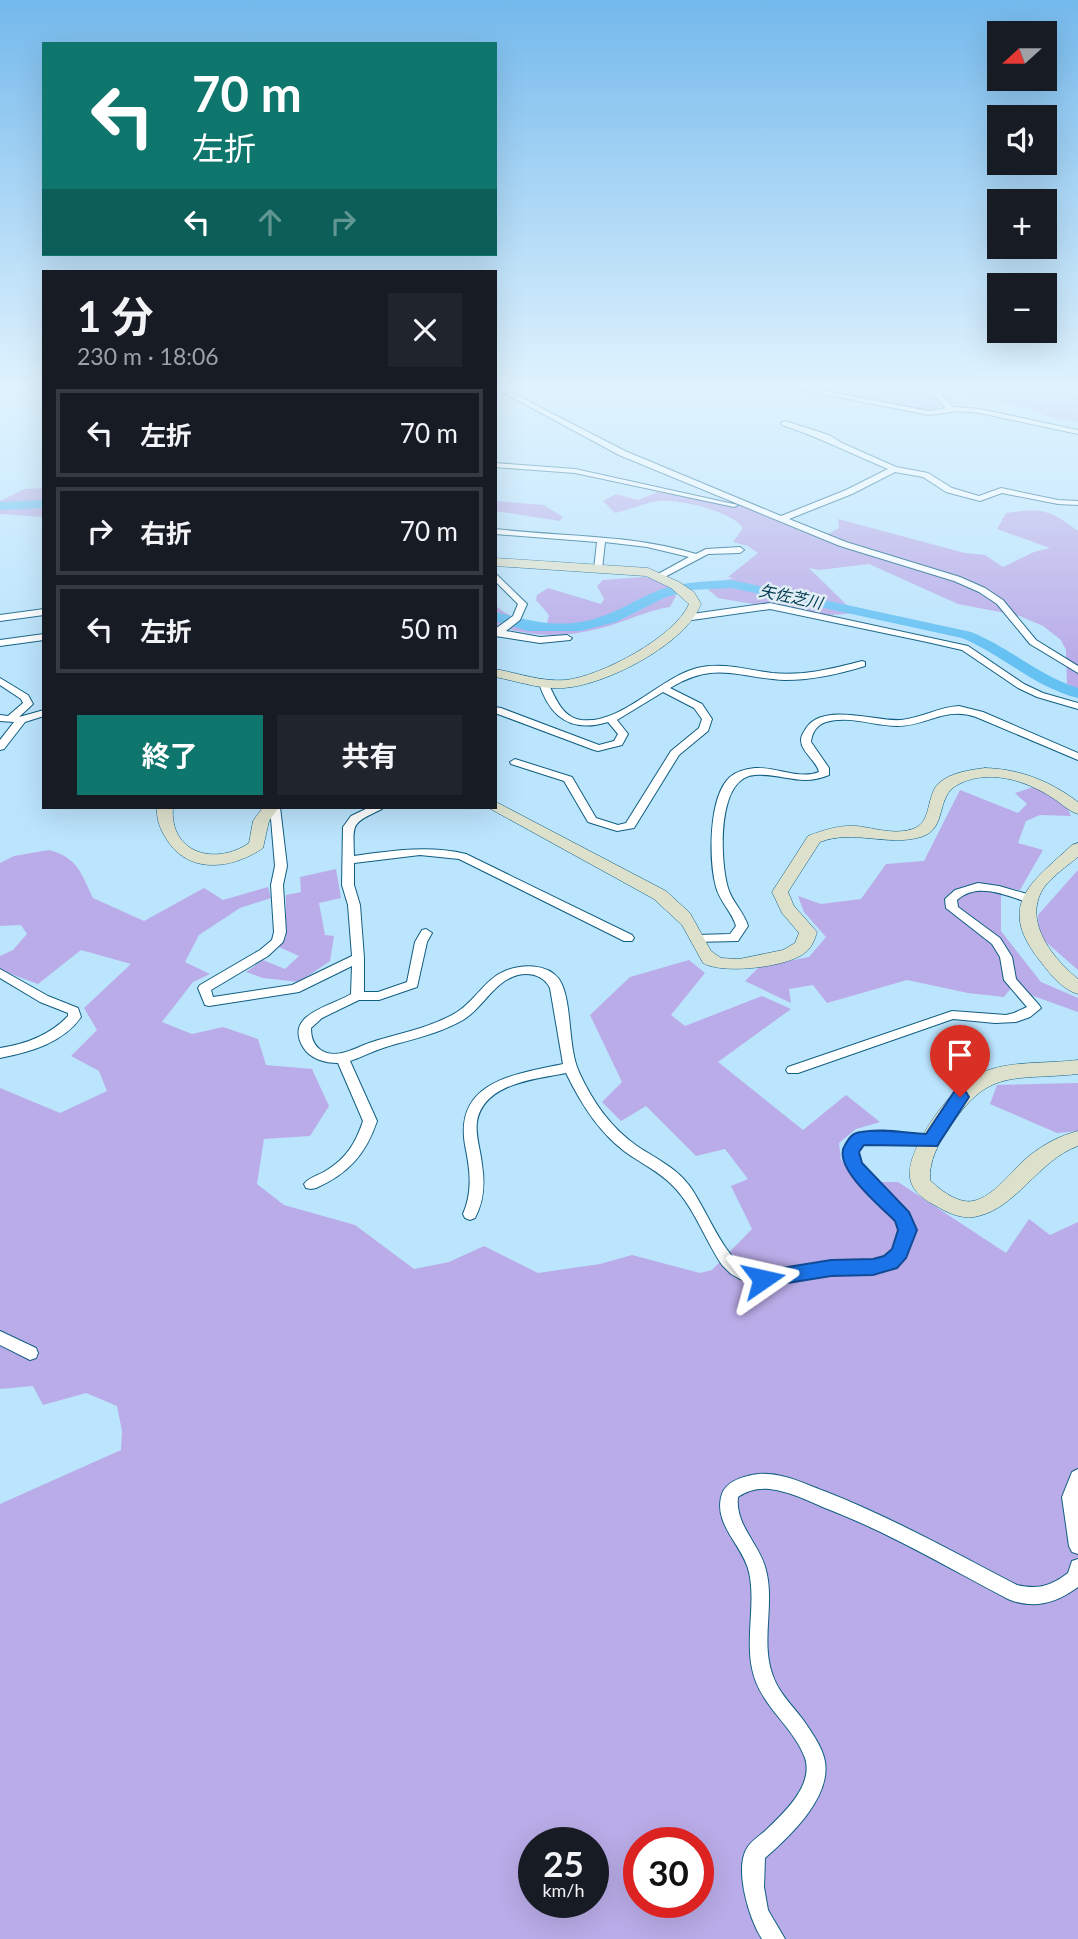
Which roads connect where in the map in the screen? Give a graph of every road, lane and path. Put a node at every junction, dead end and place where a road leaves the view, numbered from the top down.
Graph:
1 (591, 474) edge
2 (675, 474) edge
3 (882, 474) edge
4 (923, 474) edge
5 (1078, 503) edge
6 (745, 504) junction
7 (783, 518) junction
8 (497, 531) edge
9 (601, 540) junction
10 (740, 550) dead end
11 (697, 557) junction
12 (497, 562) edge
13 (598, 569) junction
14 (661, 576) junction
15 (497, 578) edge
16 (42, 612) edge
17 (692, 617) junction
18 (0, 618) edge
19 (517, 618) joint
20 (498, 631) edge
21 (42, 637) edge
22 (567, 638) dead end
23 (0, 643) edge
24 (862, 664) dead end
25 (1078, 670) edge
26 (497, 673) edge
27 (0, 681) edge
28 (544, 683) junction
29 (665, 689) junction
30 (1078, 706) edge
31 (498, 710) dead end
32 (42, 713) edge
33 (10, 719) edge
34 (611, 719) junction
35 (0, 747) edge
36 (1078, 757) edge
37 (515, 762) dead end
38 (497, 808) edge
39 (164, 809) edge
40 (271, 809) edge
41 (273, 809) edge
42 (374, 809) edge
43 (1078, 809) edge
44 (1078, 848) edge
45 (349, 860) junction
46 (1030, 899) junction
47 (426, 933) dead end
48 (628, 938) dead end
49 (697, 939) junction
50 (358, 958) junction
51 (0, 973) edge
52 (1078, 988) edge
53 (357, 996) junction
54 (0, 1053) edge
55 (342, 1058) junction
56 (570, 1067) junction
57 (1078, 1067) edge
58 (793, 1070) dead end
59 (1078, 1138) edge
60 (931, 1141) junction
61 (311, 1184) dead end
62 (470, 1214) dead end
63 (0, 1338) edge
64 (30, 1353) dead end
65 (1078, 1477) edge
66 (1078, 1546) edge
67 (1078, 1567) edge
68 (775, 1939) edge

1 - 6 street
2 - 6 street
3 - 7 street
4 - 5 street
6 - 7 street
7 - 25 street
8 - 9 street
9 - 11 street
9 - 13 street
10 - 11 street
11 - 14 street
12 - 13 street
13 - 14 street
14 - 17 street
15 - 19 street
16 - 18 street
17 - 28 street
17 - 30 street
19 - 20 street
20 - 22 street
21 - 23 street
24 - 29 street
26 - 28 street
27 - 33 street
28 - 34 street
29 - 34 street
29 - 37 street
31 - 34 street
32 - 33 street
33 - 35 street
36 - 49 street
38 - 49 street
39 - 40 street
41 - 50 street
42 - 45 street
43 - 49 street
44 - 46 street
45 - 48 street
45 - 50 street
46 - 52 street
46 - 58 street
47 - 53 street
50 - 53 street
51 - 54 street
53 - 55 street
55 - 56 street
55 - 61 street
56 - 60 street
56 - 62 street
57 - 60 street
59 - 60 street
63 - 64 street
65 - 66 street
67 - 68 street

